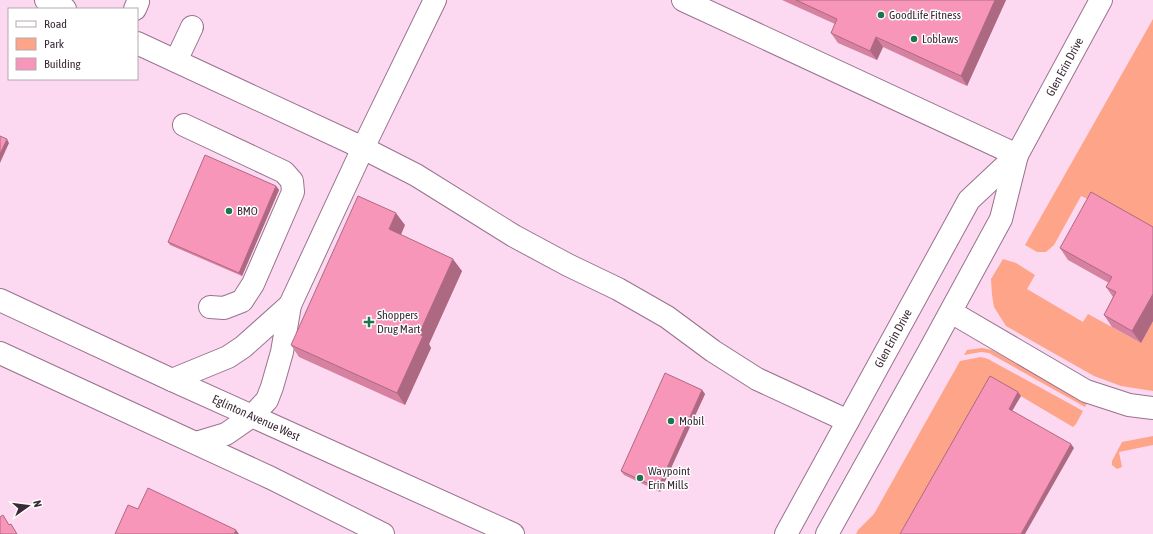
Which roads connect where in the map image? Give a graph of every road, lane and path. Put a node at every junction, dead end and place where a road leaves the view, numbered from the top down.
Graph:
1 (46, 0) edge
2 (435, 0) edge
3 (683, 0) edge
4 (1101, 0) edge
5 (63, 8) edge
6 (192, 27) dead end
7 (138, 43) edge
8 (176, 61) junction
9 (184, 125) dead end
10 (363, 148) junction
11 (1017, 155) junction
12 (0, 300) edge
13 (290, 304) junction
14 (210, 307) dead end
15 (951, 312) junction
16 (0, 353) edge
17 (172, 380) junction
18 (1153, 408) edge
19 (252, 416) junction
20 (848, 421) junction
21 (196, 443) junction
22 (383, 534) edge
23 (513, 534) edge
24 (786, 534) edge
25 (827, 534) edge

1 - 5 street
2 - 10 street
3 - 11 street
4 - 11 street, Glen Erin Drive
6 - 8 street
7 - 8 street
8 - 10 street
9 - 14 street
10 - 13 street
10 - 20 street
11 - 15 street, Glen Erin Drive
11 - 20 street, Glen Erin Drive
12 - 17 street, Eglinton Avenue West
13 - 17 street
13 - 19 street
15 - 18 street
15 - 25 street, Glen Erin Drive
16 - 21 street
17 - 19 street, Eglinton Avenue West
19 - 21 street
19 - 23 street, Eglinton Avenue West
20 - 24 street, Glen Erin Drive
21 - 22 street

